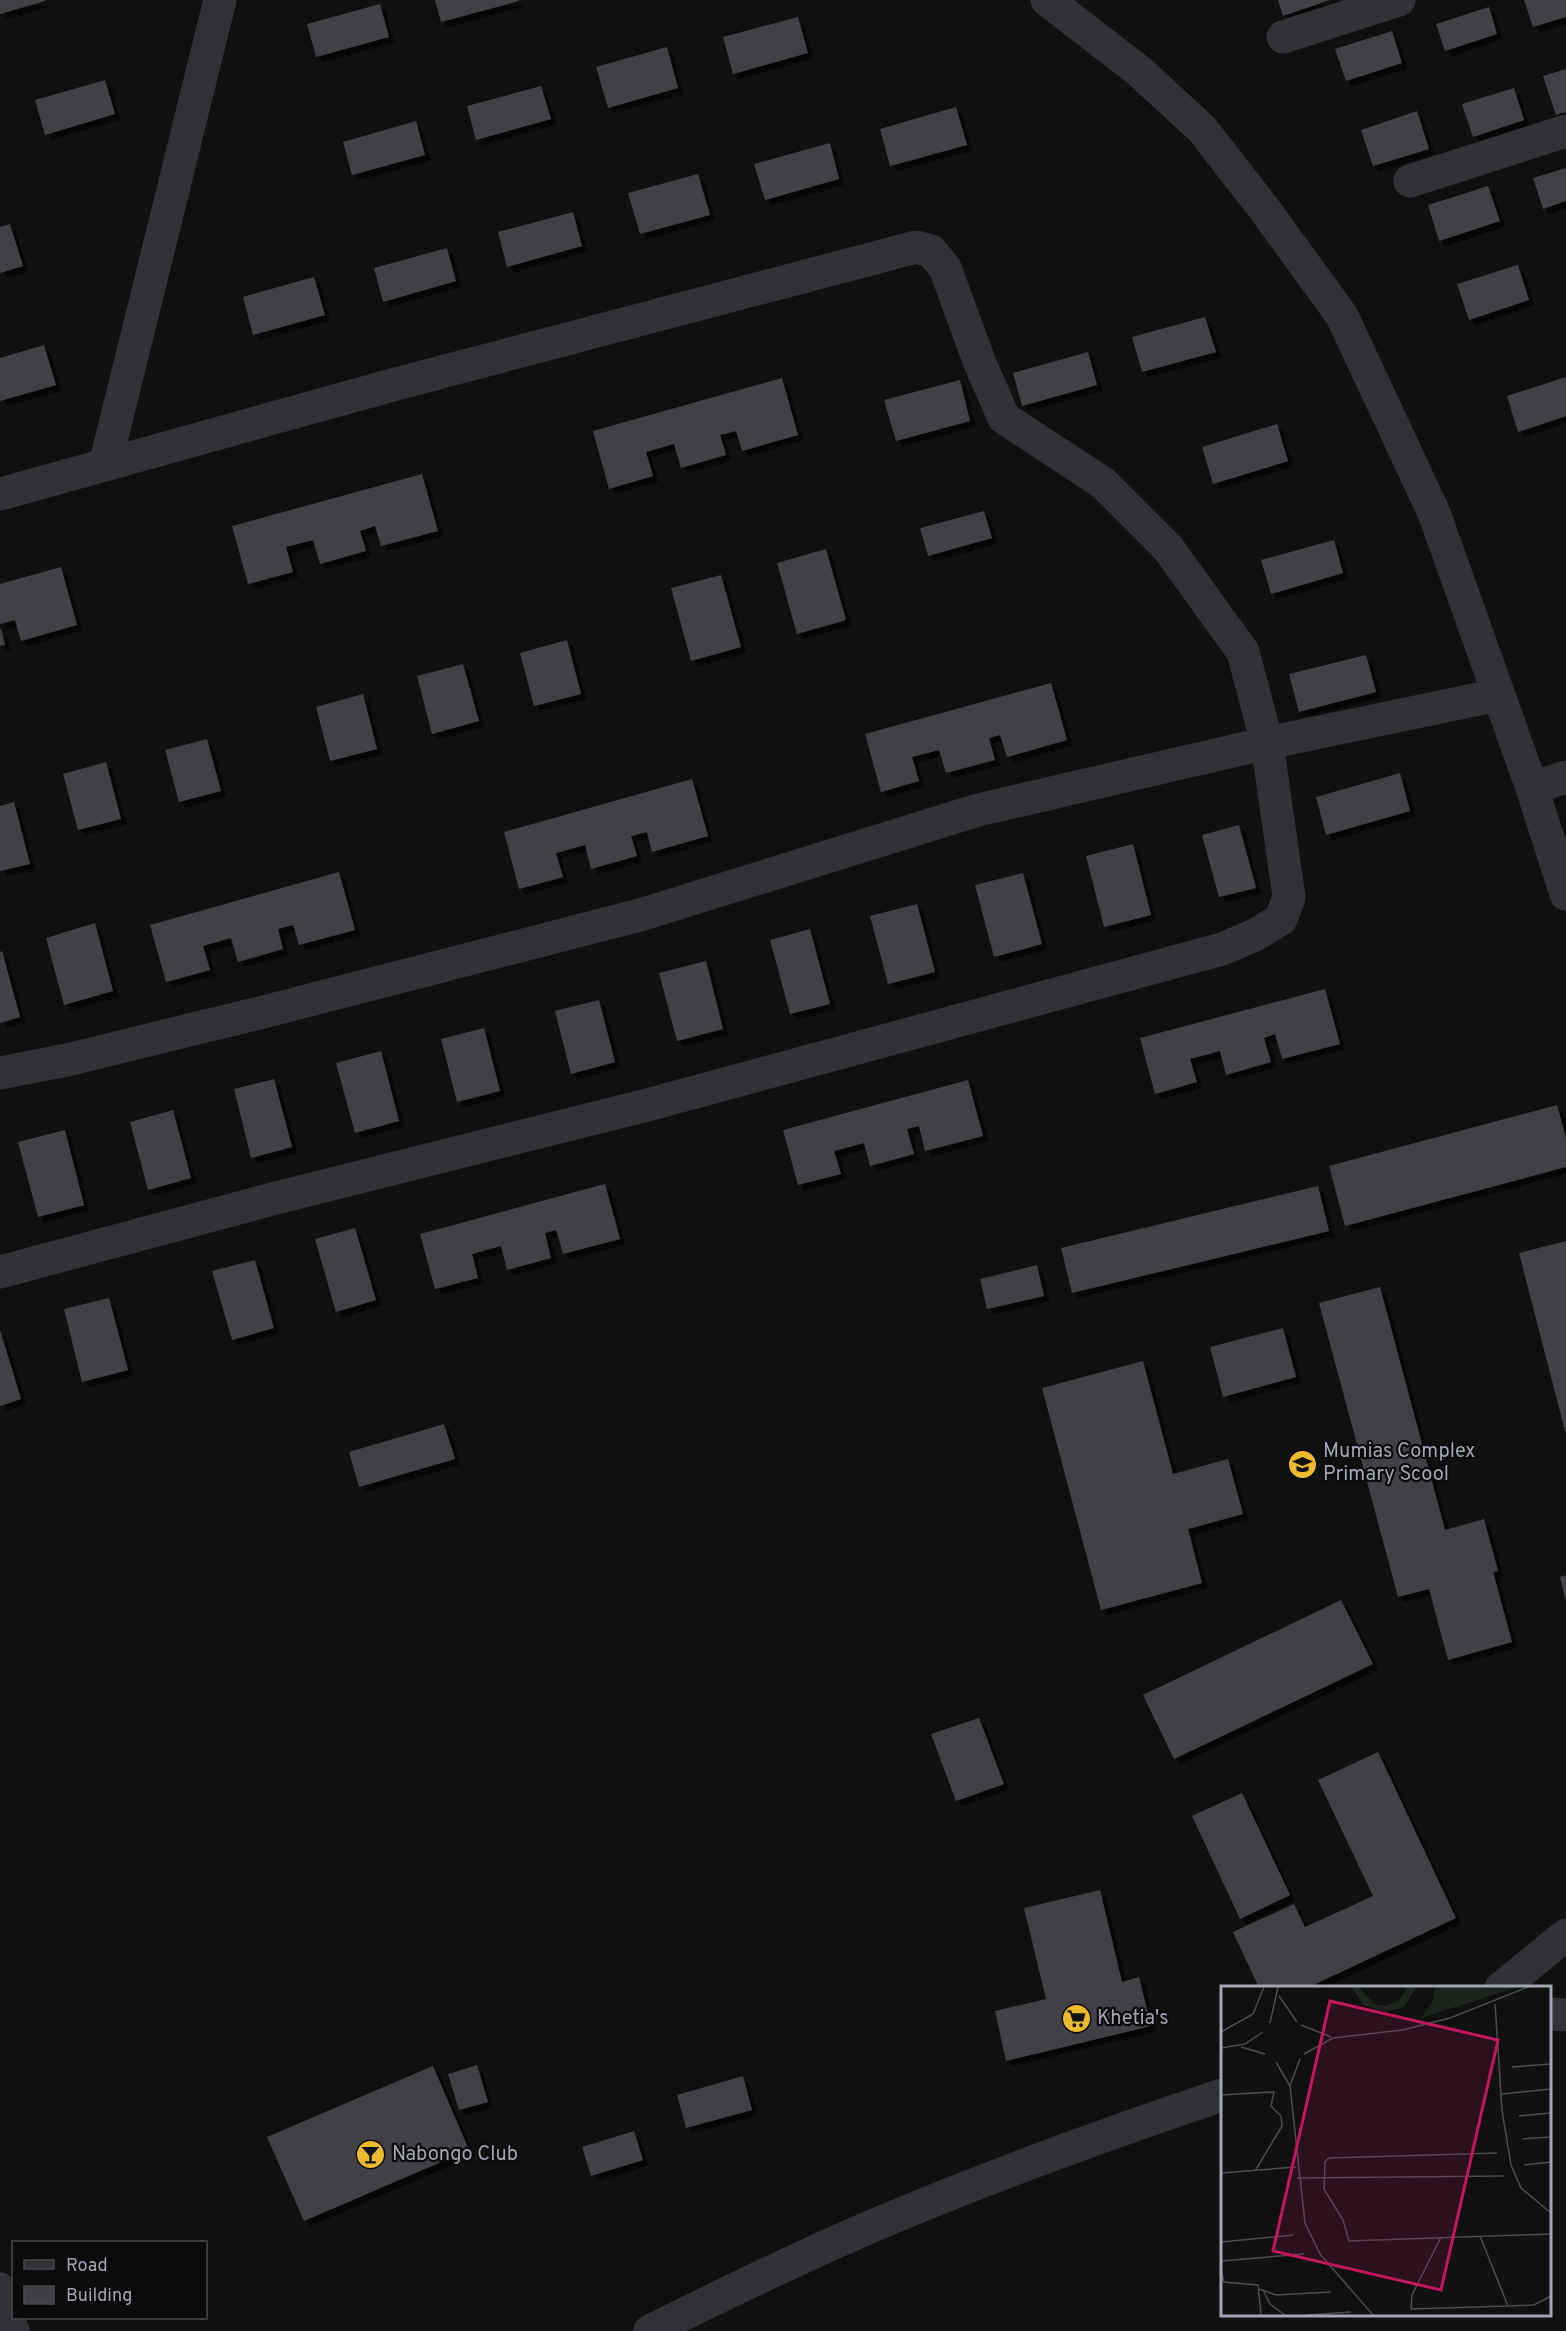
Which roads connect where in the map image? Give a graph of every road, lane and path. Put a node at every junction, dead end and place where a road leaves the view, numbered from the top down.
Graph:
1 (220, 0) edge
2 (1047, 0) edge
3 (1399, 0) edge
4 (1283, 37) dead end
5 (1566, 131) edge
6 (1410, 181) dead end
7 (105, 465) junction
8 (0, 494) edge
9 (1498, 696) junction
10 (1268, 743) junction
11 (1566, 777) edge
12 (1532, 788) junction
13 (1566, 894) edge
14 (0, 1073) edge
15 (0, 1272) edge
16 (1566, 1935) edge
17 (1503, 1986) edge
18 (1551, 2014) edge
19 (1566, 2015) edge
20 (1221, 2095) edge
21 (0, 2289) edge
22 (13, 2331) edge
23 (650, 2331) edge

1 - 7 street
2 - 9 street
3 - 4 street
5 - 6 street
7 - 8 street
7 - 10 street
9 - 10 street
9 - 12 street
10 - 14 street
10 - 15 street
11 - 12 street
12 - 13 street
16 - 17 street
18 - 19 street
20 - 23 street
21 - 22 street

